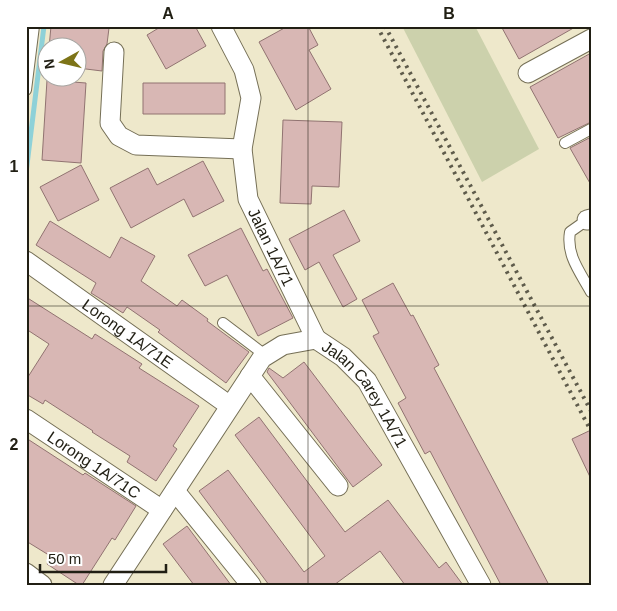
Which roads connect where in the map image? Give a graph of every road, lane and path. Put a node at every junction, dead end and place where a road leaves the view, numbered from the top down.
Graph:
1 (221, 26) edge
2 (31, 31) edge
3 (591, 39) edge
4 (114, 52) dead end
5 (528, 73) dead end
6 (26, 90) edge
7 (591, 129) edge
8 (565, 143) dead end
9 (242, 149) junction
10 (589, 220) edge
11 (26, 261) edge
12 (591, 292) edge
13 (223, 323) dead end
14 (316, 339) junction
15 (265, 355) junction
16 (250, 376) junction
17 (230, 406) junction
18 (26, 419) edge
19 (338, 486) dead end
20 (175, 491) junction
21 (162, 510) junction
22 (26, 573) edge
23 (42, 585) edge
24 (113, 585) edge
25 (251, 585) edge
26 (481, 585) edge

1 - 9 street, Jalan 1A/71
2 - 6 lane
3 - 5 street
4 - 9 street
7 - 8 lane
9 - 14 street, Jalan 1A/71
10 - 12 lane
11 - 17 street, Lorong 1A/71E
13 - 15 lane
14 - 15 street, Jalan Carey 1A/71
14 - 26 street, Jalan Carey 1A/71
15 - 16 street, Jalan Carey 1A/71
16 - 17 street, Jalan Carey 1A/71
16 - 19 street
17 - 20 street, Jalan Carey 1A/71
18 - 21 street, Lorong 1A/71C
20 - 21 street, Jalan Carey 1A/71
20 - 25 street
21 - 24 street, Jalan Carey 1A/71
22 - 23 street

